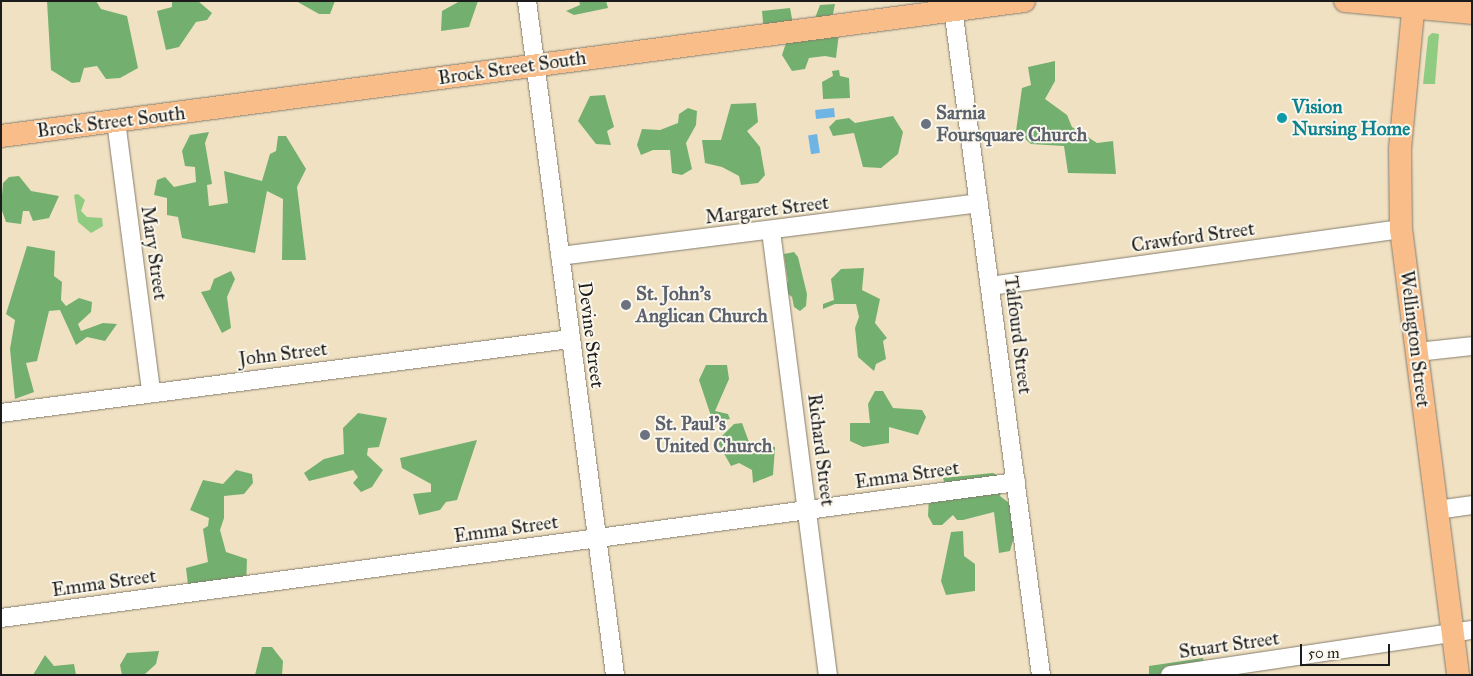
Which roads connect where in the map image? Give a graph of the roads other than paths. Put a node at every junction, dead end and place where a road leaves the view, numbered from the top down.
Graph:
1 (527, 1) edge
2 (1024, 1) edge
3 (1345, 1) edge
4 (1414, 4) edge
5 (953, 6) edge
6 (1472, 13) edge
7 (534, 65) junction
8 (116, 121) junction
9 (1, 136) edge
10 (979, 203) junction
11 (1401, 229) junction
12 (771, 231) junction
13 (560, 256) junction
14 (990, 286) junction
15 (570, 339) junction
16 (1472, 346) edge
17 (1417, 352) junction
18 (151, 391) junction
19 (1, 413) edge
20 (1016, 482) junction
21 (1472, 506) edge
22 (807, 510) junction
23 (1436, 510) junction
24 (597, 539) junction
25 (1, 618) edge
26 (1462, 632) edge
27 (615, 675) edge
28 (828, 675) edge
29 (1041, 675) edge
30 (1170, 675) edge
31 (1458, 675) edge

1 - 7 street, Devine Street
2 - 5 main road, Brock Street South
3 - 4 main road
4 - 6 main road
4 - 11 main road, Wellington Street
5 - 7 main road, Brock Street South
5 - 10 street, Talfourd Street
7 - 8 main road, Brock Street South
7 - 13 street, Devine Street
8 - 9 main road, Brock Street South
8 - 18 street, Mary Street
10 - 12 street, Margaret Street
10 - 14 street, Talfourd Street
11 - 14 street, Crawford Street
11 - 17 main road, Wellington Street
12 - 13 street, Margaret Street
12 - 22 street, Richard Street
13 - 15 street, Devine Street
14 - 20 street, Talfourd Street
15 - 18 street, John Street
15 - 24 street, Devine Street
16 - 17 street
17 - 23 main road, Wellington Street
18 - 19 street, John Street
20 - 22 street, Emma Street
20 - 29 street, Talfourd Street
21 - 23 street
22 - 24 street, Emma Street
22 - 28 street, Richard Street
23 - 26 main road, Wellington Street
24 - 25 street, Emma Street
24 - 27 street, Devine Street
26 - 30 street, Stuart Street
26 - 31 main road, Wellington Street

